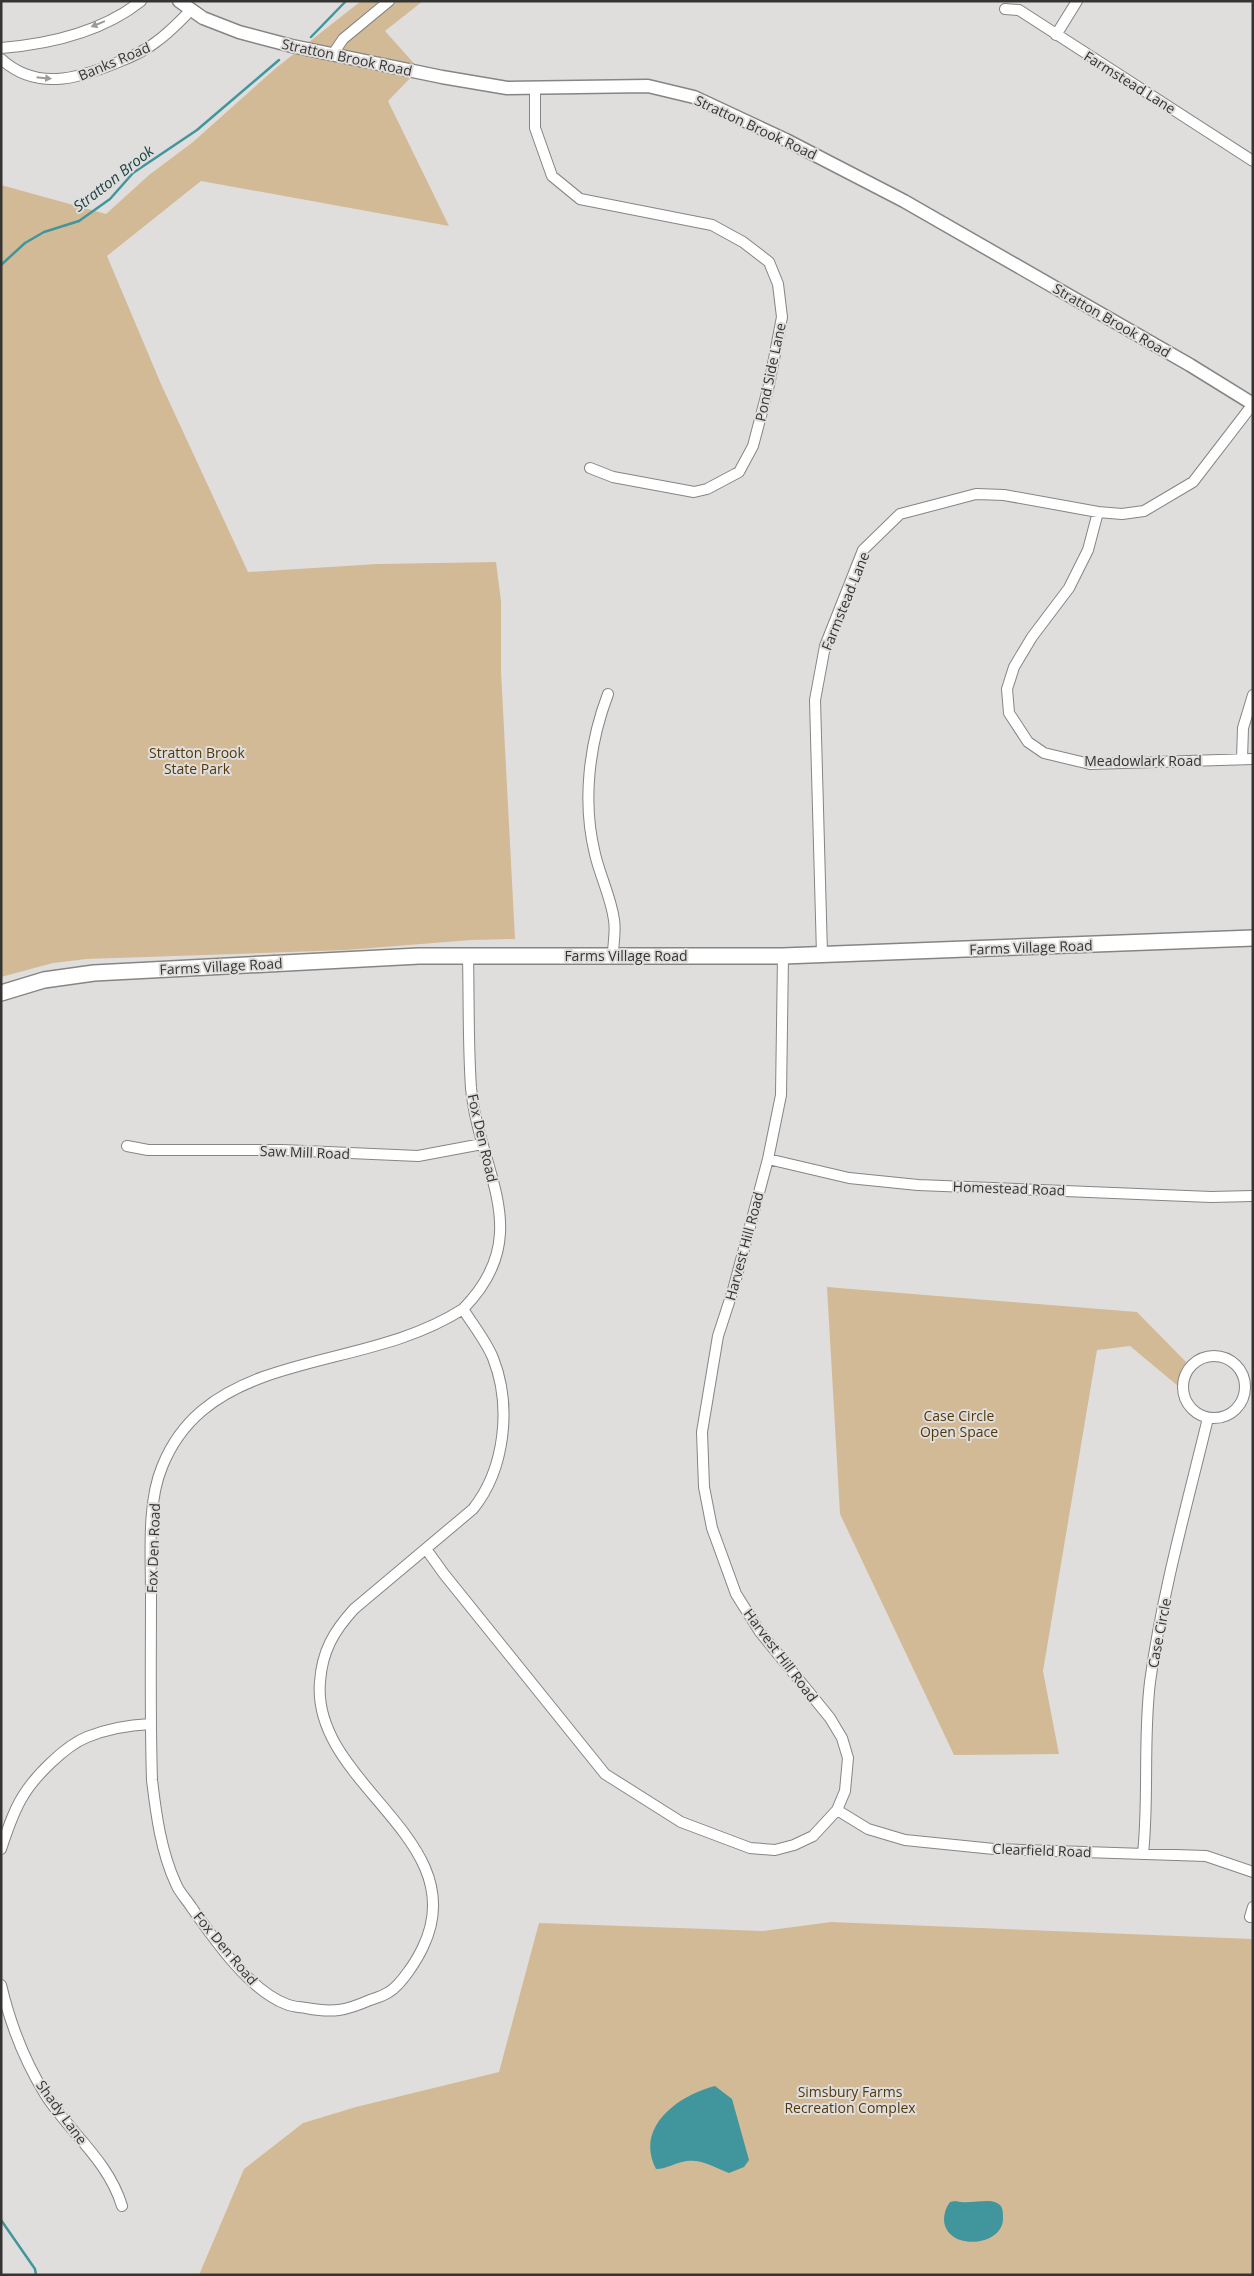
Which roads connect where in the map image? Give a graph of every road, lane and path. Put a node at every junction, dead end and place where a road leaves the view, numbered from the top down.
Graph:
1 (141, 1) edge
2 (179, 1) edge
3 (389, 1) edge
4 (1077, 1) edge
5 (1005, 10) dead end
6 (190, 11) junction
7 (1056, 35) junction
8 (1, 48) edge
9 (333, 54) junction
10 (1, 59) edge
11 (535, 89) junction
12 (1253, 161) edge
13 (1253, 404) edge
14 (590, 468) dead end
15 (1098, 512) junction
16 (608, 694) dead end
17 (1253, 695) edge
18 (1247, 759) edge
19 (1253, 938) edge
20 (822, 954) junction
21 (613, 955) junction
22 (468, 956) junction
23 (783, 956) junction
24 (1, 992) edge
25 (482, 1144) junction
26 (127, 1146) dead end
27 (768, 1160) junction
28 (1253, 1196) edge
29 (463, 1309) junction
30 (1208, 1418) junction
31 (426, 1549) junction
32 (150, 1724) junction
33 (836, 1810) junction
34 (1, 1849) edge
35 (1143, 1854) junction
36 (1253, 1872) edge
37 (1, 1985) edge
38 (122, 2206) dead end

1 -> 8 street
2 - 6 street, Stratton Brook Road
3 - 9 street
4 - 7 street
5 - 7 street, Farmstead Lane
6 - 9 street, Stratton Brook Road
10 -> 6 street, Banks Road
7 - 12 street, Farmstead Lane
9 - 11 street, Stratton Brook Road
11 - 13 street, Stratton Brook Road
11 - 14 street, Pond Side Lane
13 - 15 street, Farmstead Lane
15 - 18 street, Meadowlark Road
15 - 20 street, Farmstead Lane
16 - 21 street
17 - 18 street
19 - 20 main road, Farms Village Road
20 - 23 main road, Farms Village Road
21 - 22 main road, Farms Village Road
21 - 23 main road, Farms Village Road
22 - 24 main road, Farms Village Road
22 - 25 street, Fox Den Road
23 - 27 street, Harvest Hill Road
25 - 26 street, Saw Mill Road
25 - 29 street, Fox Den Road
27 - 28 street, Homestead Road
27 - 33 street, Harvest Hill Road
29 - 31 street, Fox Den Road
29 - 32 street, Fox Den Road
30 - 30 street
30 - 35 street, Case Circle
31 - 32 street, Fox Den Road
31 - 33 street, Harvest Hill Road
32 - 34 street
33 - 35 street, Clearfield Road
35 - 36 street, Clearfield Road
37 - 38 street, Shady Lane

